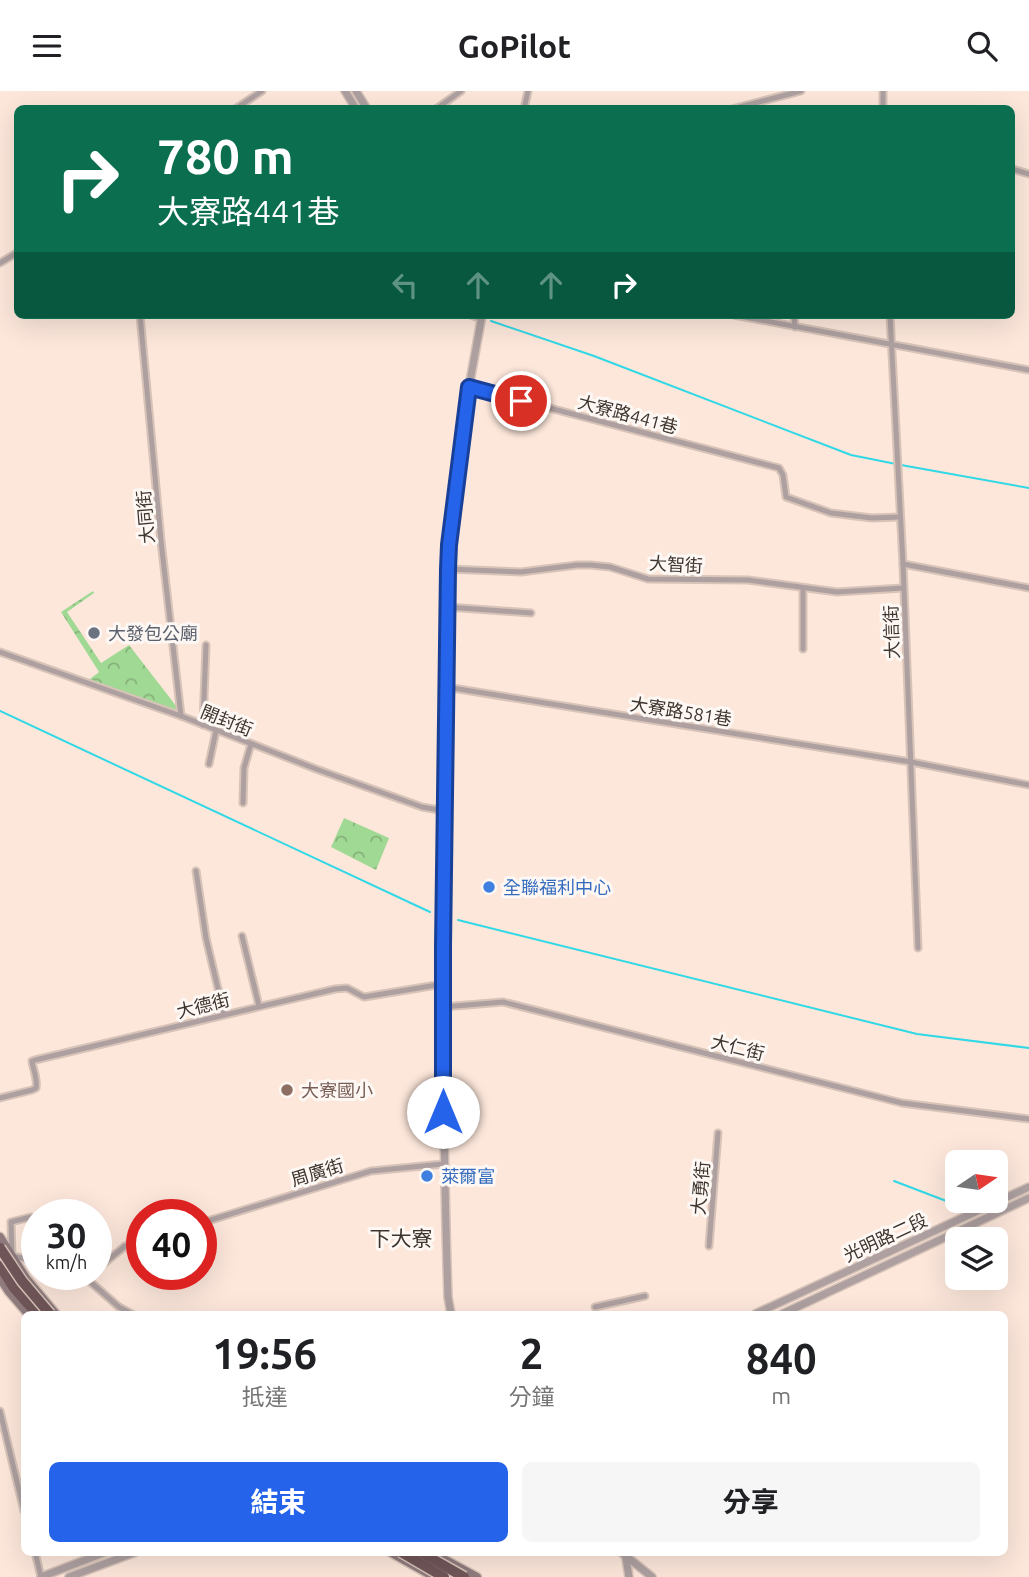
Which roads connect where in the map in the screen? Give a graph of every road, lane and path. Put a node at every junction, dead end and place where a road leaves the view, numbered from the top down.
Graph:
1 (262, 91) edge
2 (461, 91) edge
3 (801, 91) edge
4 (241, 105) edge
5 (442, 105) edge
6 (747, 105) edge
7 (140, 319) edge
8 (481, 319) edge
9 (754, 319) edge
10 (794, 319) edge
11 (890, 319) edge
12 (795, 327) junction
13 (891, 345) junction
14 (1029, 370) edge
15 (469, 387) junction
16 (900, 517) junction
17 (903, 564) junction
18 (448, 569) junction
19 (803, 588) junction
20 (903, 588) junction
21 (1029, 588) edge
22 (447, 607) junction
23 (531, 613) dead end
24 (206, 645) dead end
25 (803, 649) dead end
26 (0, 652) edge
27 (446, 687) junction
28 (181, 716) junction
29 (203, 725) junction
30 (216, 731) junction
31 (251, 744) junction
32 (911, 762) junction
33 (209, 764) dead end
34 (1029, 785) edge
35 (243, 803) dead end
36 (445, 811) junction
37 (196, 871) dead end
38 (242, 936) dead end
39 (918, 949) dead end
40 (443, 984) junction
41 (259, 1006) junction
42 (443, 1007) junction
43 (224, 1014) junction
44 (0, 1098) edge
45 (1029, 1119) edge
46 (718, 1133) dead end
47 (443, 1164) junction
48 (1029, 1187) edge
49 (1029, 1199) edge
50 (217, 1218) edge
51 (21, 1220) edge
52 (0, 1237) edge
53 (126, 1246) edge
54 (709, 1246) dead end
55 (0, 1248) edge
56 (0, 1254) edge
57 (12, 1256) junction
58 (112, 1257) edge
59 (21, 1258) edge
60 (0, 1266) edge
61 (0, 1278) edge
62 (102, 1290) edge
63 (646, 1296) dead end
64 (596, 1307) dead end
65 (26, 1311) edge
66 (34, 1311) edge
67 (47, 1311) edge
68 (54, 1311) edge
69 (126, 1311) edge
70 (449, 1311) edge
71 (761, 1311) edge
72 (788, 1311) edge
73 (0, 1411) edge
74 (21, 1489) edge
75 (36, 1556) edge
76 (96, 1556) edge
77 (125, 1556) edge
78 (399, 1556) edge
79 (400, 1556) edge
80 (427, 1556) edge
81 (439, 1556) edge
82 (624, 1556) edge
83 (625, 1556) edge
84 (41, 1577) edge
85 (69, 1577) edge
86 (434, 1577) edge
87 (444, 1577) edge
88 (464, 1577) edge
89 (477, 1577) edge
90 (629, 1577) edge
91 (652, 1577) edge

1 - 4 street
2 - 5 street
3 - 6 street
7 - 28 street, 大同街
8 - 15 street
9 - 12 street
10 - 12 street
11 - 13 street, 大信街
12 - 13 street
13 - 14 street
13 - 16 street, 大信街
15 - 16 street, 大寮路441巷
15 - 18 street
16 - 17 street, 大信街
17 - 20 street, 大信街
17 - 21 street
18 - 19 street, 大智街
18 - 22 street
19 - 20 street, 大智街
19 - 25 street
20 - 32 street, 大信街
22 - 23 street
22 - 27 street
24 - 29 street
26 - 28 street, 開封街
27 - 32 street, 大寮路581巷
27 - 36 street
28 - 29 street, 開封街
29 - 30 street, 開封街
30 - 31 street, 開封街
30 - 33 street
31 - 35 street
31 - 36 street, 開封街
32 - 34 street, 大寮路581巷
32 - 39 street, 大信街
36 - 40 street
37 - 43 street
38 - 41 street
40 - 41 street, 大德街
40 - 42 street
41 - 43 street, 大德街
42 - 45 street, 大仁街
42 - 47 street
43 - 44 street, 大德街
46 - 54 street, 大勇街
47 - 50 street, 周廣街
47 - 70 street
48 - 71 street, 光明路二段
49 - 72 street, 光明路二段
51 - 57 street
52 - 57 main road
53 - 58 street
55 - 67 highway, bridge
56 - 57 street
57 - 59 street
57 - 68 main road
60 - 66 highway
61 - 65 main road
62 - 69 street
63 - 64 street
73 - 74 street
75 - 84 street
76 - 84 street
77 - 85 street
78 - 86 main road
79 - 87 highway, bridge
80 - 88 highway, bridge
81 - 89 main road
82 - 90 street
83 - 91 street

